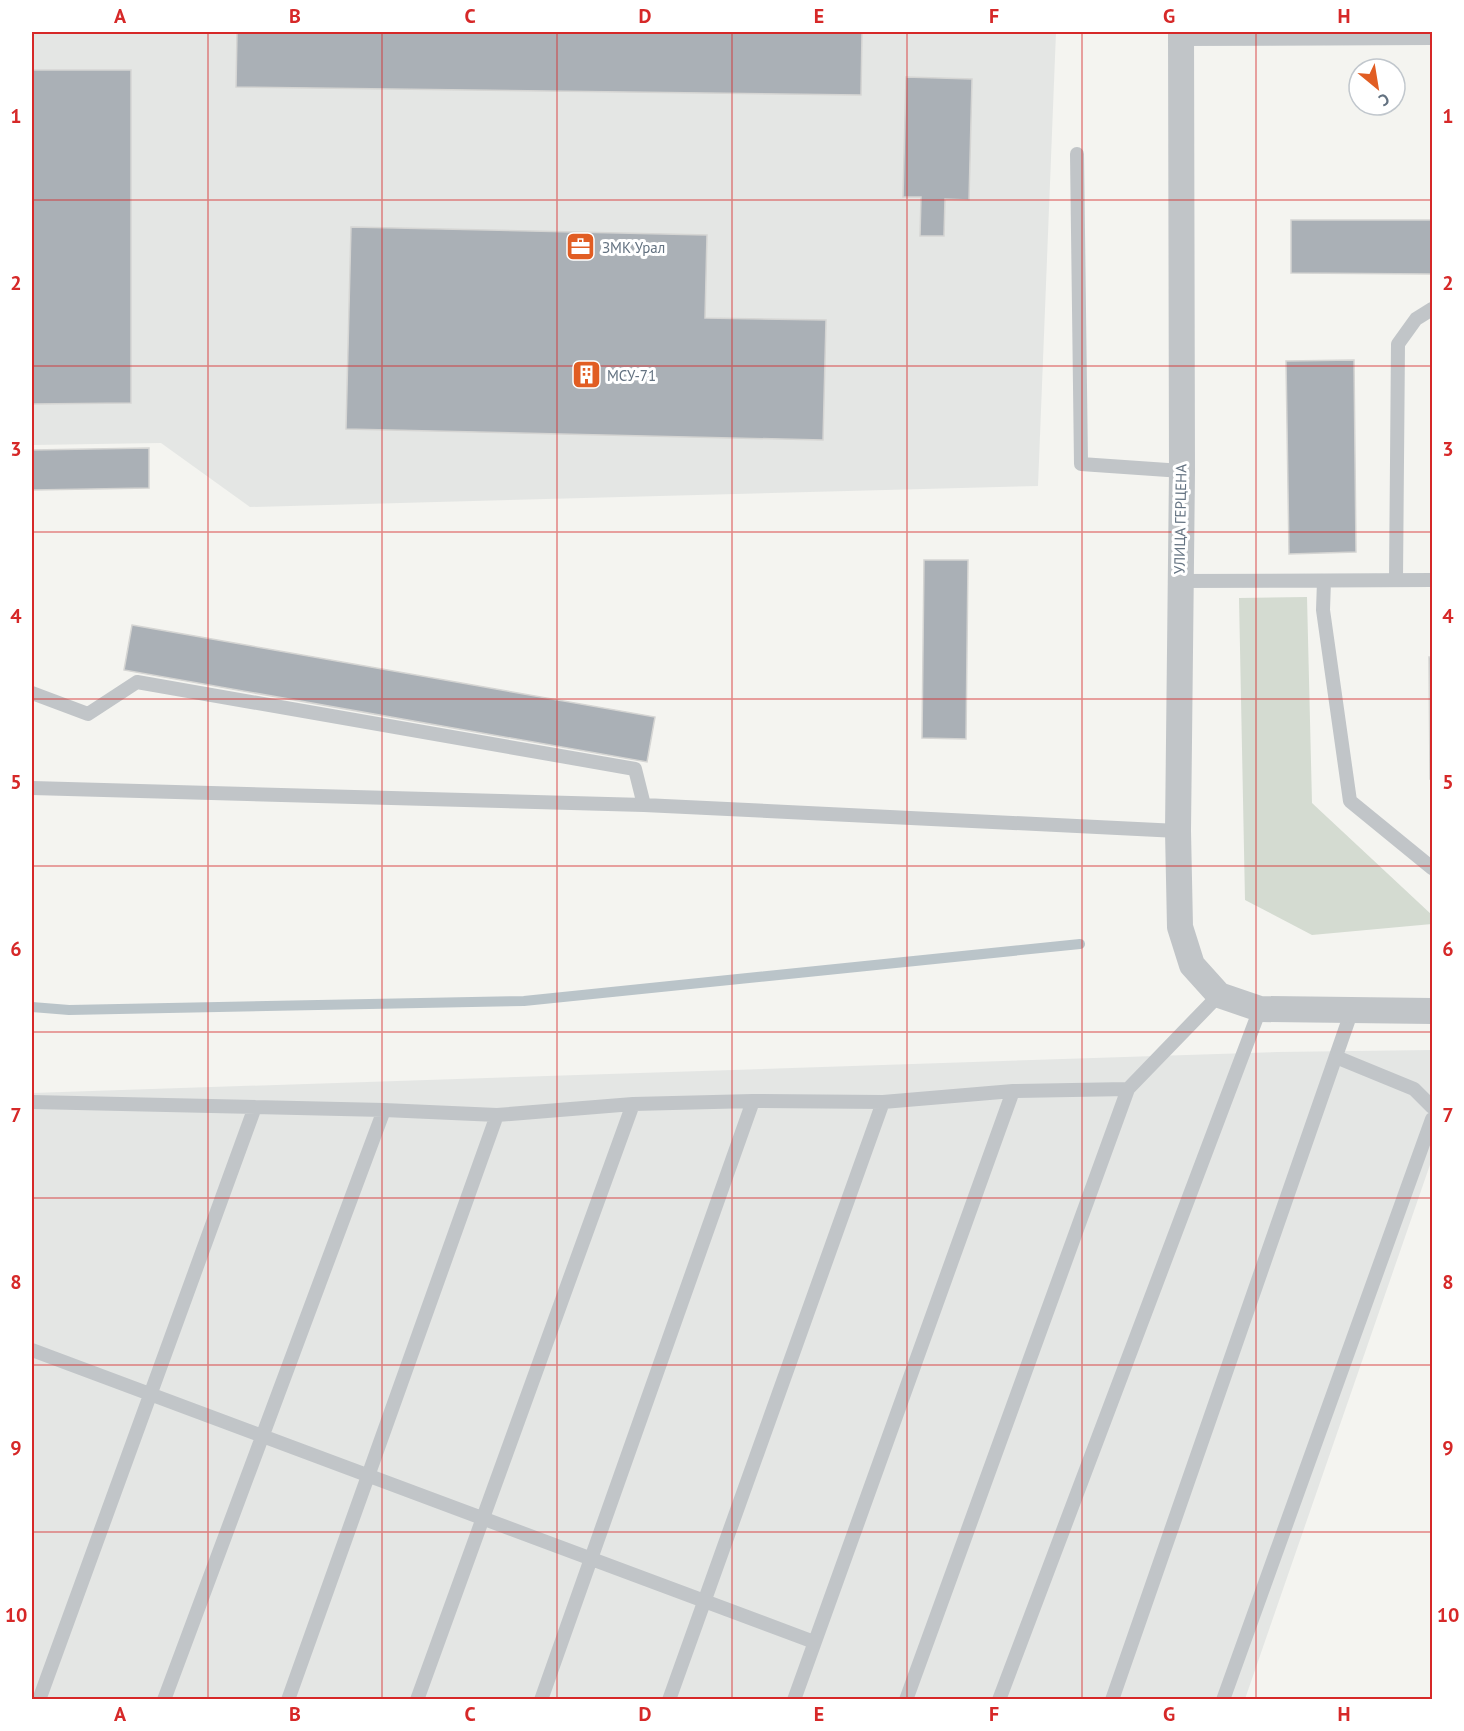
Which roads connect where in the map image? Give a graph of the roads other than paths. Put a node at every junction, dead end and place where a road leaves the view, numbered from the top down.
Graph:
1 (1181, 32) edge
2 (1432, 32) edge
3 (1077, 154) dead end
4 (1432, 309) edge
5 (1182, 471) junction
6 (1396, 579) junction
7 (1179, 580) junction
8 (1432, 580) edge
9 (1323, 581) junction
10 (32, 693) edge
11 (32, 788) edge
12 (644, 804) junction
13 (1178, 831) junction
14 (1432, 868) edge
15 (1219, 995) junction
16 (1260, 1009) junction
17 (1352, 1010) junction
18 (1432, 1011) edge
19 (1336, 1056) junction
20 (1128, 1089) junction
21 (1013, 1091) junction
22 (753, 1101) junction
23 (32, 1102) edge
24 (883, 1102) junction
25 (633, 1104) junction
26 (255, 1107) junction
27 (1432, 1107) edge
28 (384, 1110) junction
29 (497, 1115) junction
30 (1432, 1119) edge
31 (32, 1350) edge
32 (150, 1394) junction
33 (262, 1436) junction
34 (368, 1476) junction
35 (483, 1518) junction
36 (591, 1559) junction
37 (705, 1601) junction
38 (814, 1642) junction
39 (39, 1700) edge
40 (164, 1700) edge
41 (288, 1700) edge
42 (417, 1700) edge
43 (541, 1700) edge
44 (669, 1700) edge
45 (794, 1700) edge
46 (906, 1700) edge
47 (999, 1700) edge
48 (1112, 1700) edge
49 (1223, 1700) edge

1 - 2 street
1 - 5 street, УЛИЦА ГЕРЦЕНА
3 - 5 lane
4 - 6 lane
5 - 7 street, УЛИЦА ГЕРЦЕНА
6 - 8 lane
6 - 9 lane
7 - 9 lane
7 - 13 street, УЛИЦА ГЕРЦЕНА
9 - 14 lane
10 - 12 lane
11 - 12 lane
12 - 13 lane
13 - 15 street, УЛИЦА ГЕРЦЕНА
15 - 16 street
15 - 20 lane
16 - 17 street
16 - 47 lane
17 - 18 street
17 - 19 lane
19 - 27 lane
19 - 48 lane
20 - 21 lane
20 - 46 lane
21 - 24 lane
21 - 38 lane
22 - 24 lane
22 - 25 lane
22 - 36 lane
23 - 26 lane
24 - 37 lane
25 - 29 lane
25 - 35 lane
26 - 28 lane
26 - 32 lane
28 - 29 lane
28 - 33 lane
29 - 34 lane
30 - 49 lane
31 - 32 lane
32 - 33 lane
32 - 39 lane
33 - 34 lane
33 - 40 lane
34 - 35 lane
34 - 41 lane
35 - 36 lane
35 - 42 lane
36 - 37 lane
36 - 43 lane
37 - 38 lane
37 - 44 lane
38 - 45 lane

